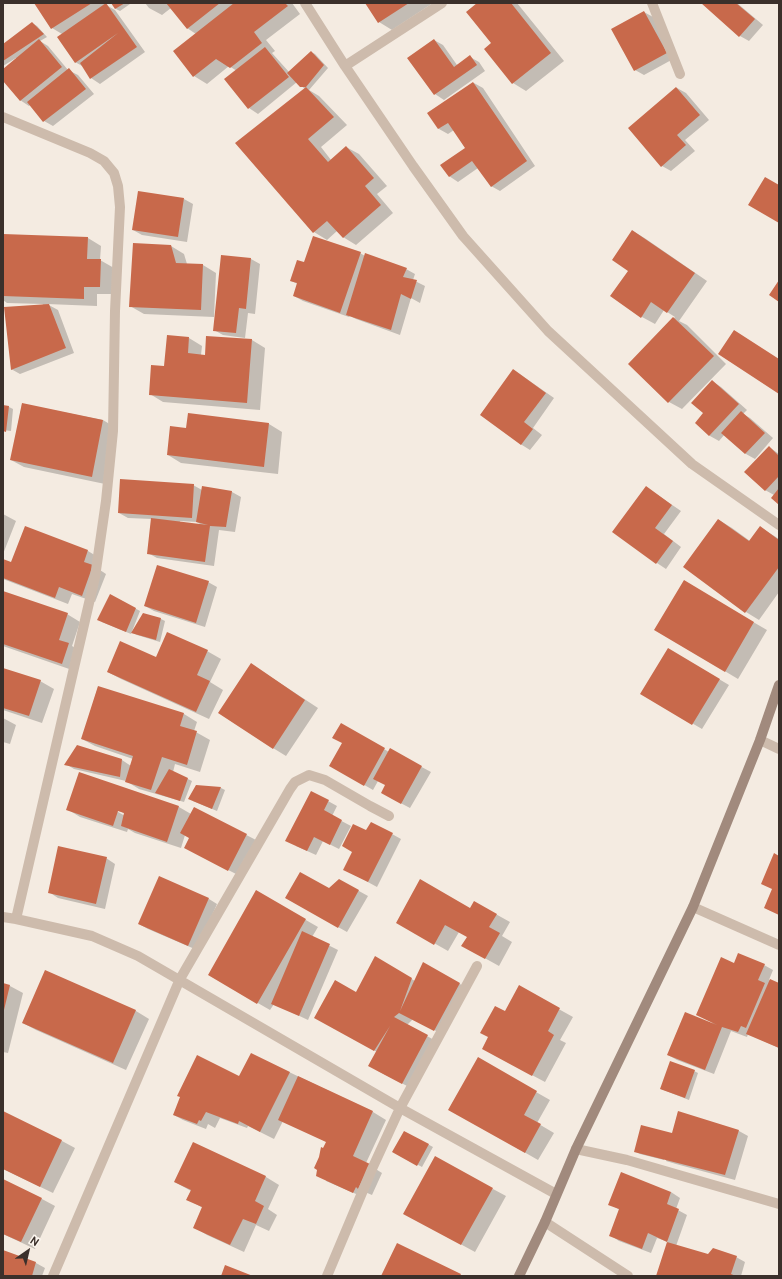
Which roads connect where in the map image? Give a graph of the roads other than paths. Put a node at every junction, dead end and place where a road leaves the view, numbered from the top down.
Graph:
1 (305, 3) edge
2 (442, 3) edge
3 (652, 3) edge
4 (345, 66) junction
5 (680, 74) dead end
6 (3, 117) edge
7 (779, 525) edge
8 (779, 685) edge
9 (760, 740) junction
10 (779, 749) edge
11 (389, 816) dead end
12 (693, 907) junction
13 (3, 917) edge
14 (16, 919) junction
15 (779, 945) edge
16 (476, 966) dead end
17 (180, 980) junction
18 (400, 1108) junction
19 (576, 1149) junction
20 (556, 1194) junction
21 (779, 1204) edge
22 (544, 1222) junction
23 (53, 1276) edge
24 (327, 1276) edge
25 (520, 1276) edge
26 (628, 1276) edge

1 - 4 street
2 - 4 street
3 - 5 street
4 - 7 street
6 - 14 street
8 - 9 main road
9 - 10 street
9 - 12 main road
11 - 17 street
12 - 15 street
12 - 19 main road
13 - 14 street
14 - 17 street
16 - 18 street
17 - 18 street
17 - 23 street
18 - 20 street
18 - 24 street
19 - 20 main road
19 - 21 street
20 - 22 main road
22 - 25 main road
22 - 26 street

